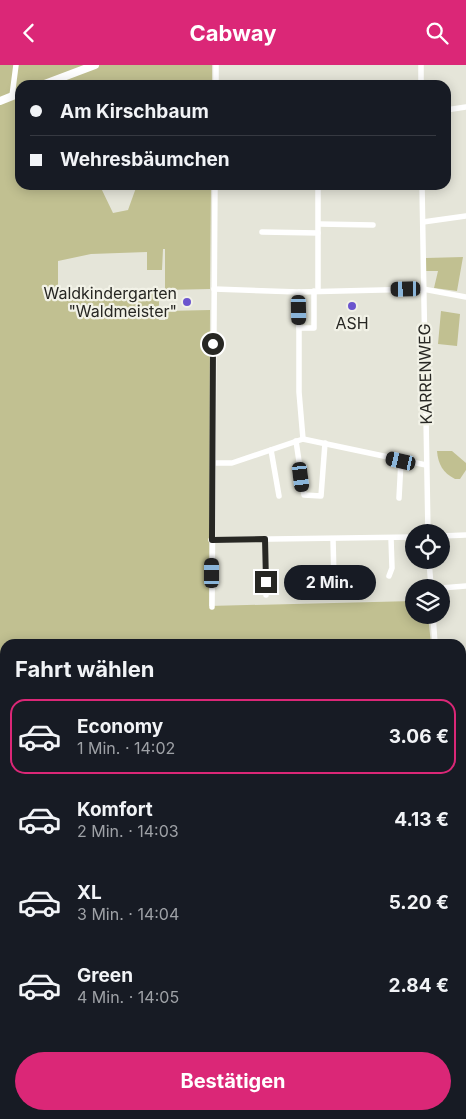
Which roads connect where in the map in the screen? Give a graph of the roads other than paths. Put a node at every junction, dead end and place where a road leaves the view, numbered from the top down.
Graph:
1 (16, 65) edge
2 (95, 65) edge
3 (216, 65) edge
4 (421, 65) edge
5 (55, 80) edge
6 (216, 80) edge
7 (421, 80) edge
8 (15, 95) edge
9 (12, 96) junction
10 (0, 101) edge
11 (466, 107) edge
12 (451, 109) edge
13 (215, 190) edge
14 (318, 190) edge
15 (422, 190) edge
16 (466, 216) edge
17 (423, 223) junction
18 (318, 224) junction
19 (374, 225) dead end
20 (262, 232) dead end
21 (318, 233) junction
22 (214, 289) junction
23 (423, 289) junction
24 (316, 291) junction
25 (298, 292) junction
26 (466, 297) edge
27 (299, 328) junction
28 (303, 439) junction
29 (296, 441) junction
30 (325, 443) junction
31 (271, 450) junction
32 (401, 461) junction
33 (213, 463) junction
34 (426, 465) junction
35 (279, 496) dead end
36 (399, 498) dead end
37 (428, 524) edge
38 (466, 535) edge
39 (450, 536) edge
40 (405, 537) edge
41 (391, 538) junction
42 (265, 539) junction
43 (333, 539) junction
44 (212, 540) junction
45 (389, 576) dead end
46 (334, 579) dead end
47 (466, 587) edge
48 (450, 588) edge
49 (266, 595) dead end
50 (212, 607) dead end
51 (434, 624) edge
52 (435, 639) edge

1 - 9 street
2 - 5 main road
3 - 6 street
4 - 7 street
8 - 9 main road
9 - 10 main road
11 - 12 street
13 - 22 street
14 - 18 street
15 - 17 street, KARRENWEG
16 - 17 street
17 - 23 street, KARRENWEG
18 - 19 street
18 - 21 street
20 - 21 street
21 - 24 street
22 - 25 street
22 - 33 street
23 - 24 street
23 - 26 street
23 - 34 street, KARRENWEG
24 - 25 street
24 - 27 street
25 - 27 street
27 - 28 street
28 - 29 street
28 - 30 street
29 - 30 street
29 - 31 street
30 - 32 street
31 - 33 street
31 - 35 street
32 - 34 street
32 - 36 street
33 - 44 street
34 - 37 street, KARRENWEG
38 - 39 street
40 - 41 street
41 - 43 street
41 - 45 street
42 - 43 street
42 - 44 street
42 - 49 street
43 - 46 street
44 - 50 street
47 - 48 street
51 - 52 street

